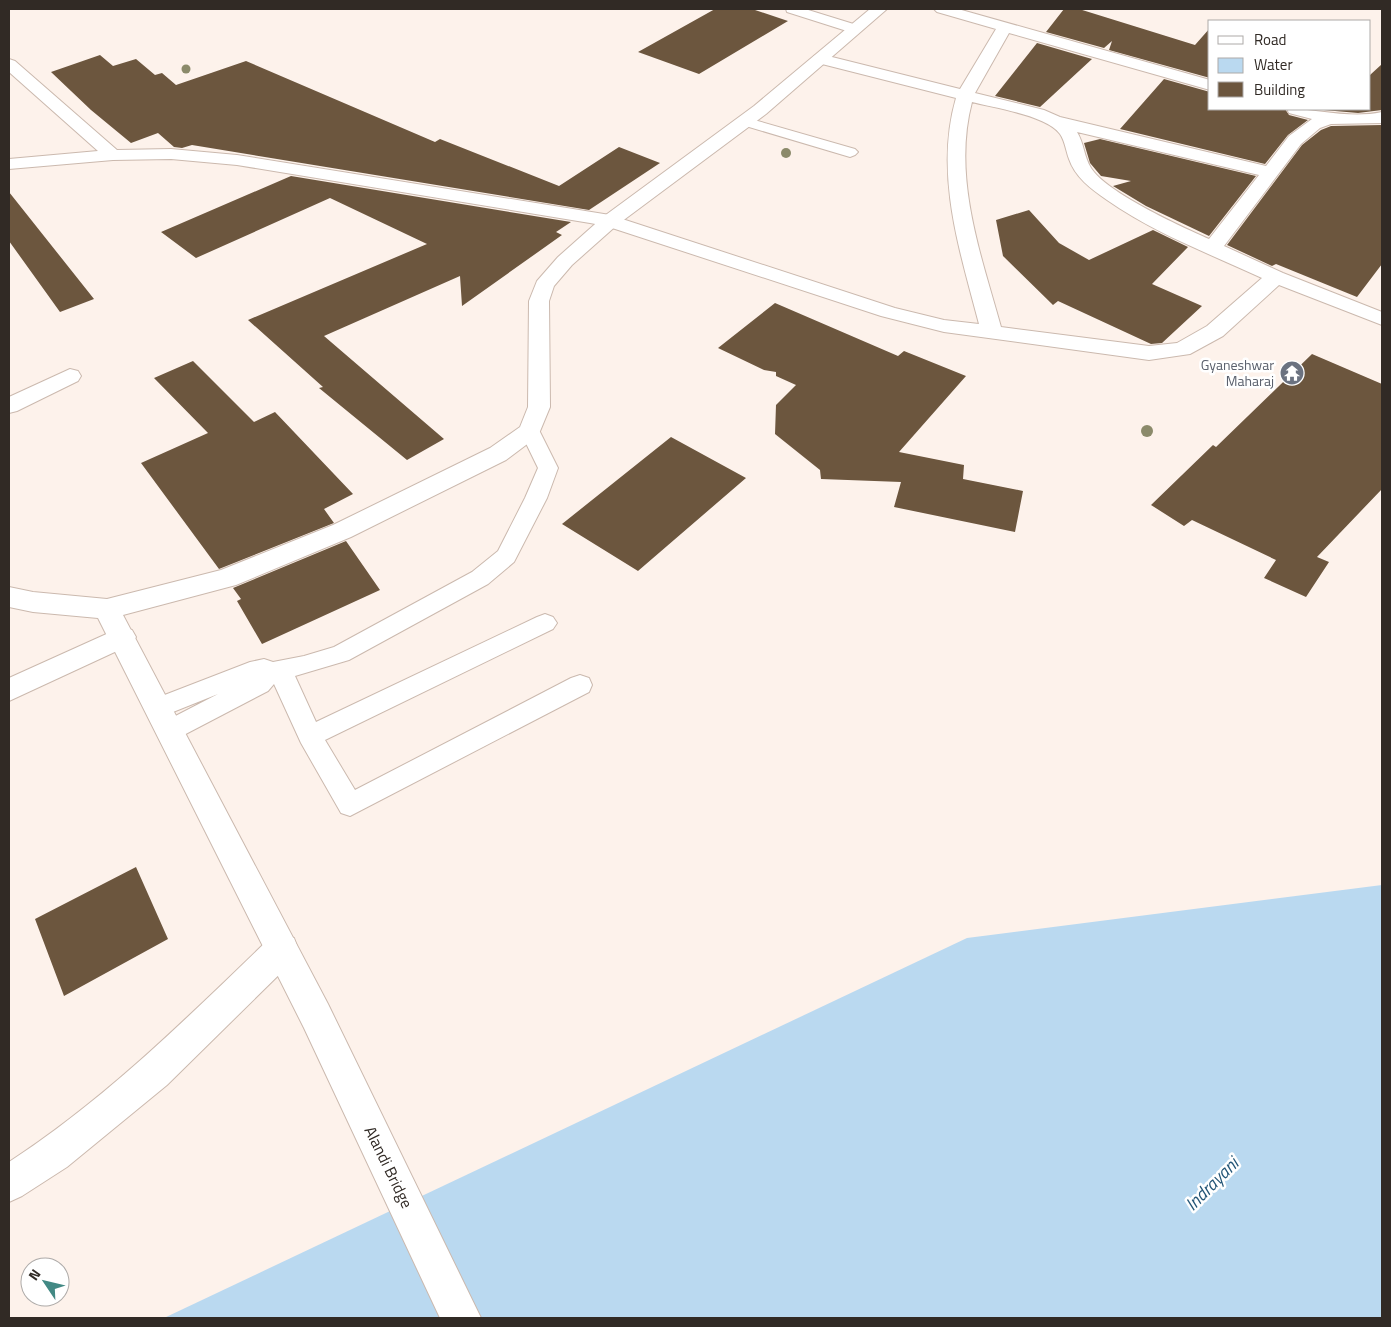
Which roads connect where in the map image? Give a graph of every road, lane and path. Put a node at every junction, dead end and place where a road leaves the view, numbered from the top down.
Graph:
1 (792, 9) edge
2 (879, 9) edge
3 (942, 9) edge
4 (1005, 27) junction
5 (855, 29) junction
6 (820, 59) junction
7 (9, 64) edge
8 (1208, 84) edge
9 (965, 96) junction
10 (1298, 110) edge
11 (1382, 117) edge
12 (1330, 119) junction
13 (744, 121) junction
14 (1057, 122) junction
15 (850, 152) dead end
16 (113, 155) junction
17 (9, 164) edge
18 (1270, 172) junction
19 (610, 221) junction
20 (1212, 248) junction
21 (1276, 277) junction
22 (1382, 319) edge
23 (992, 332) junction
24 (70, 376) dead end
25 (9, 406) edge
26 (530, 431) junction
27 (9, 597) edge
28 (107, 609) junction
29 (545, 623) dead end
30 (122, 637) junction
31 (276, 670) junction
32 (580, 685) dead end
33 (9, 690) edge
34 (163, 719) junction
35 (310, 736) junction
36 (282, 949) junction
37 (9, 1184) edge
38 (461, 1318) edge

1 - 5 lane
2 - 5 street
3 - 4 street
4 - 8 street
4 - 9 street
5 - 6 street
6 - 9 street
6 - 13 street
7 - 16 street
9 - 14 street
9 - 23 street
10 - 12 street
11 - 12 street
12 - 18 street
13 - 15 lane
13 - 19 street
14 - 18 street
14 - 20 street
16 - 17 street
16 - 19 street
18 - 20 street
19 - 23 street
19 - 26 street
20 - 21 street
21 - 22 street
21 - 23 street
24 - 25 street
26 - 28 street
26 - 31 lane
27 - 28 street
28 - 30 street, Alandi Bridge
29 - 35 lane
30 - 33 street
30 - 34 street, Alandi Bridge
31 - 34 lane
31 - 35 lane
32 - 35 lane
34 - 36 street, Alandi Bridge
36 - 37 street
36 - 38 street, Alandi Bridge

